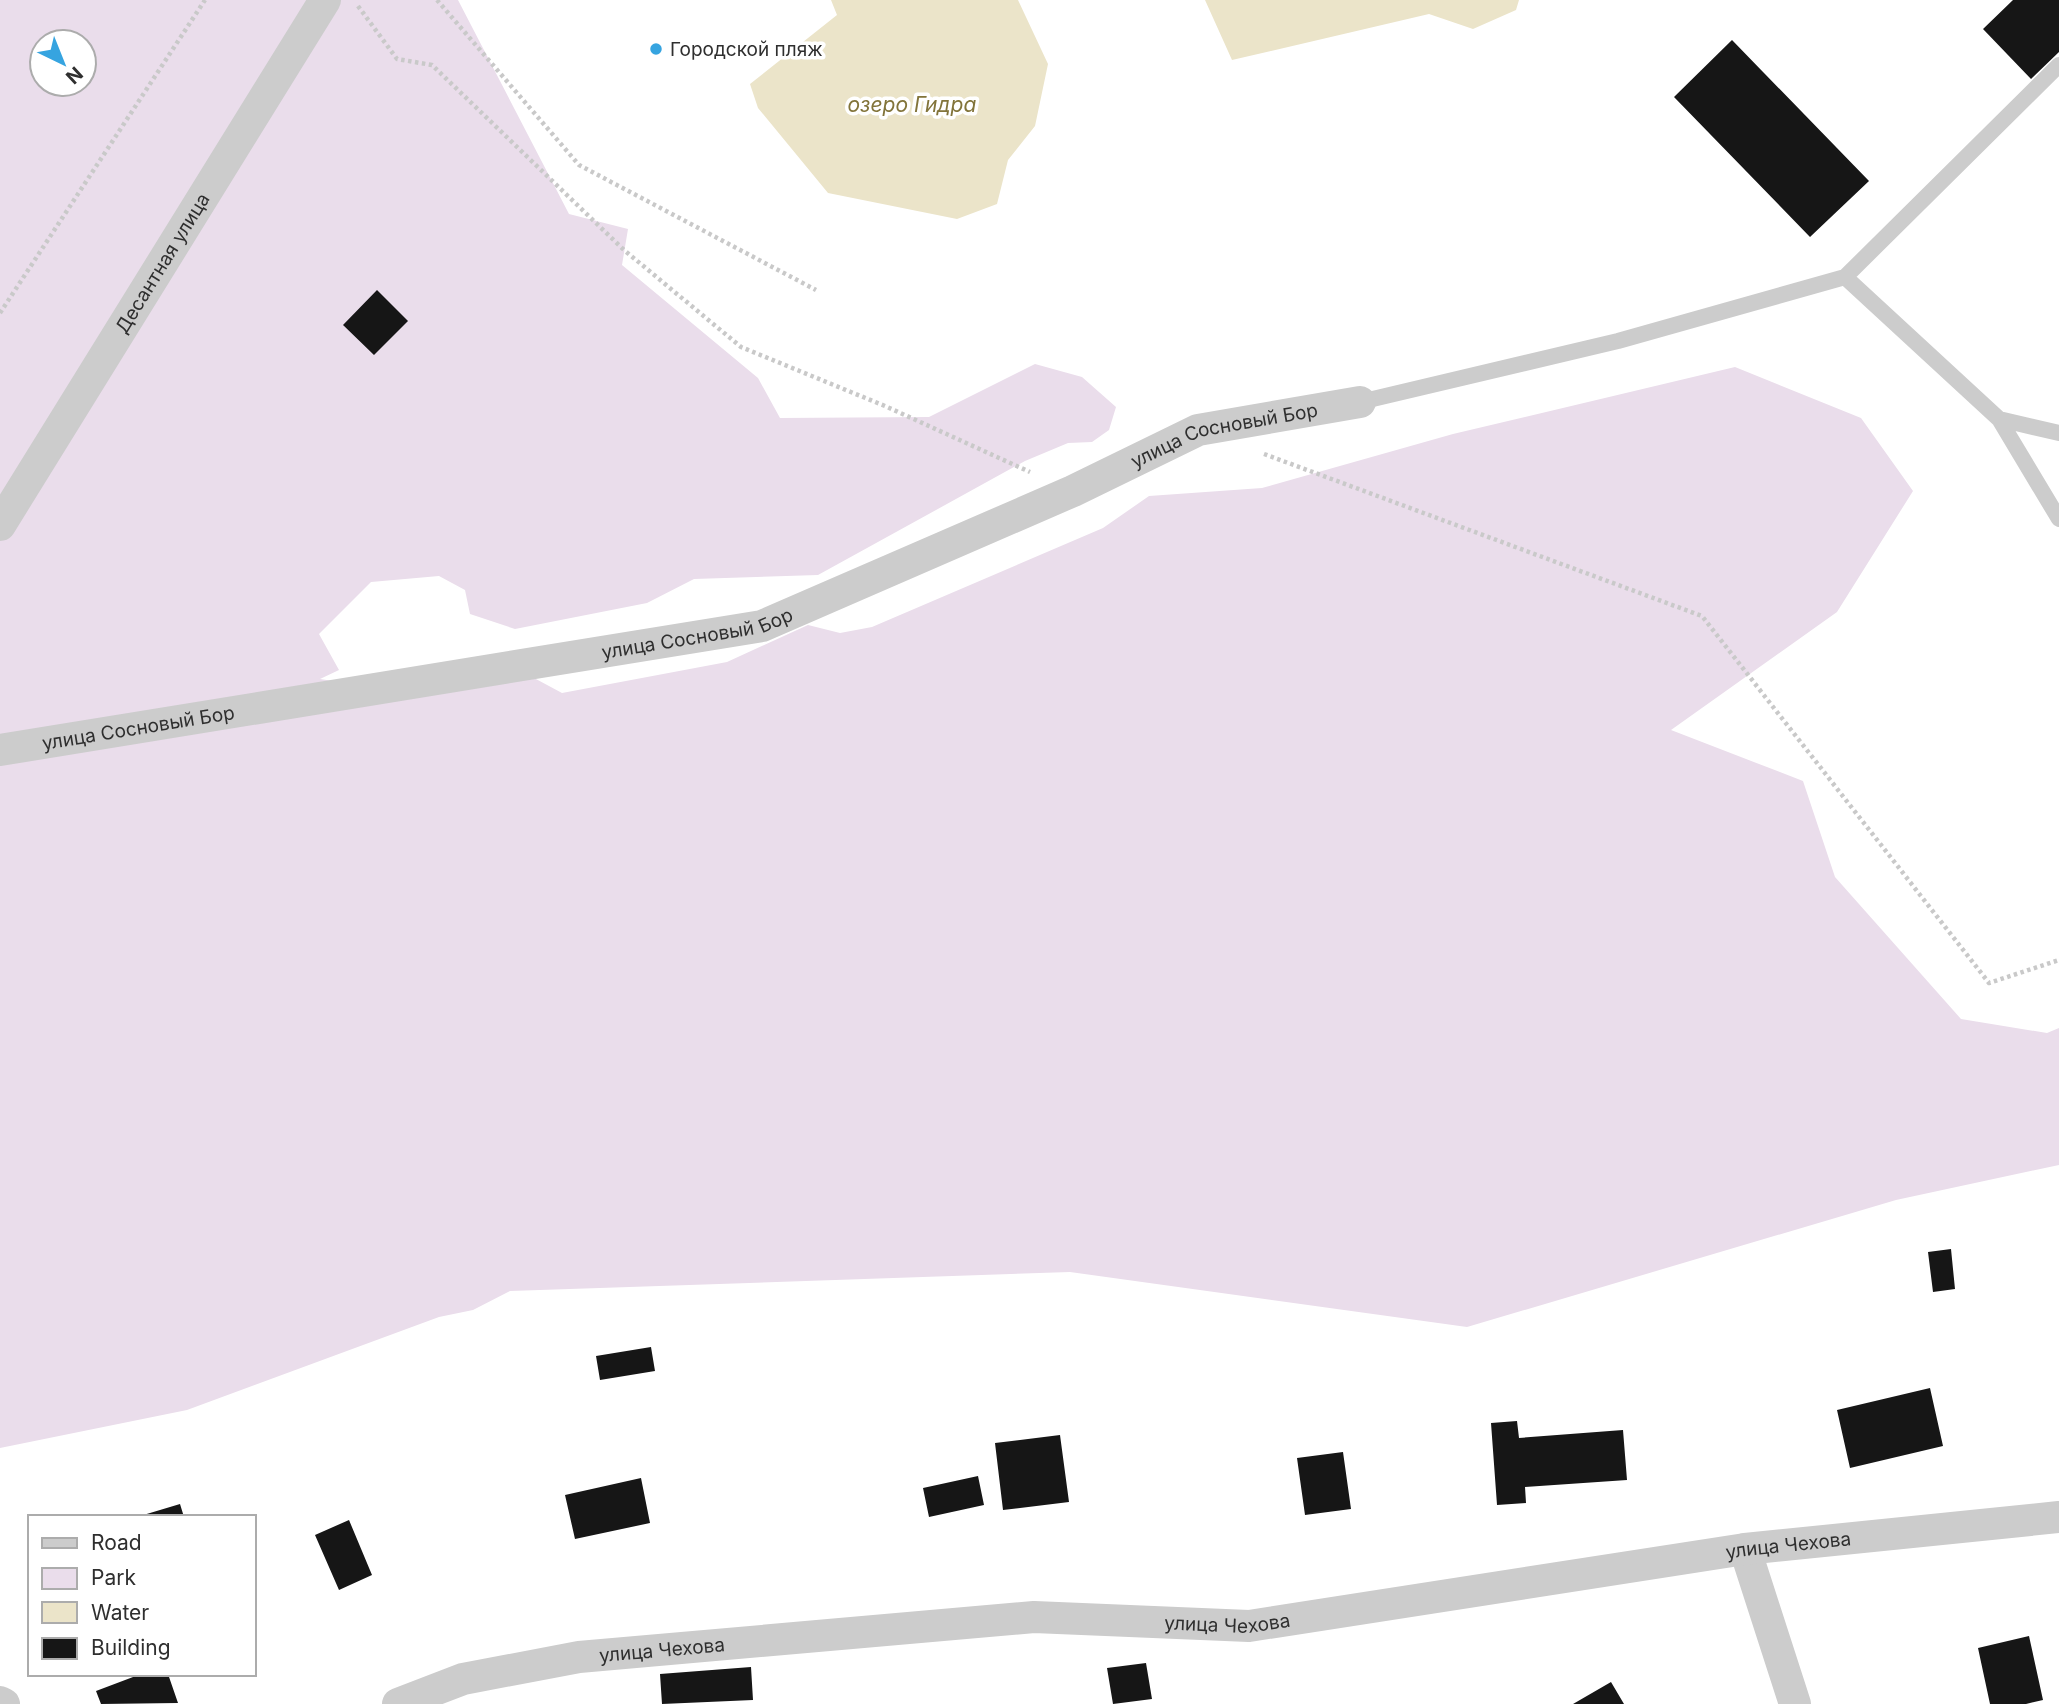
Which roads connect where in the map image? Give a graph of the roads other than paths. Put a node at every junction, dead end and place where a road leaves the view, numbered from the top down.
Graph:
1 (325, 0) edge
2 (2059, 65) edge
3 (1845, 277) junction
4 (1360, 402) joint
5 (1999, 419) junction
6 (2059, 433) edge
7 (2059, 519) edge
8 (0, 525) edge
9 (0, 750) edge
10 (2059, 1517) edge
11 (1745, 1549) junction
12 (398, 1704) edge
13 (1795, 1704) edge

1 - 8 street, Десантная улица
2 - 3 lane
3 - 4 lane
3 - 5 lane
4 - 9 street, улица Сосновый Бор
5 - 6 lane
5 - 7 lane
10 - 11 street, улица Чехова
11 - 12 street, улица Чехова
11 - 13 street

